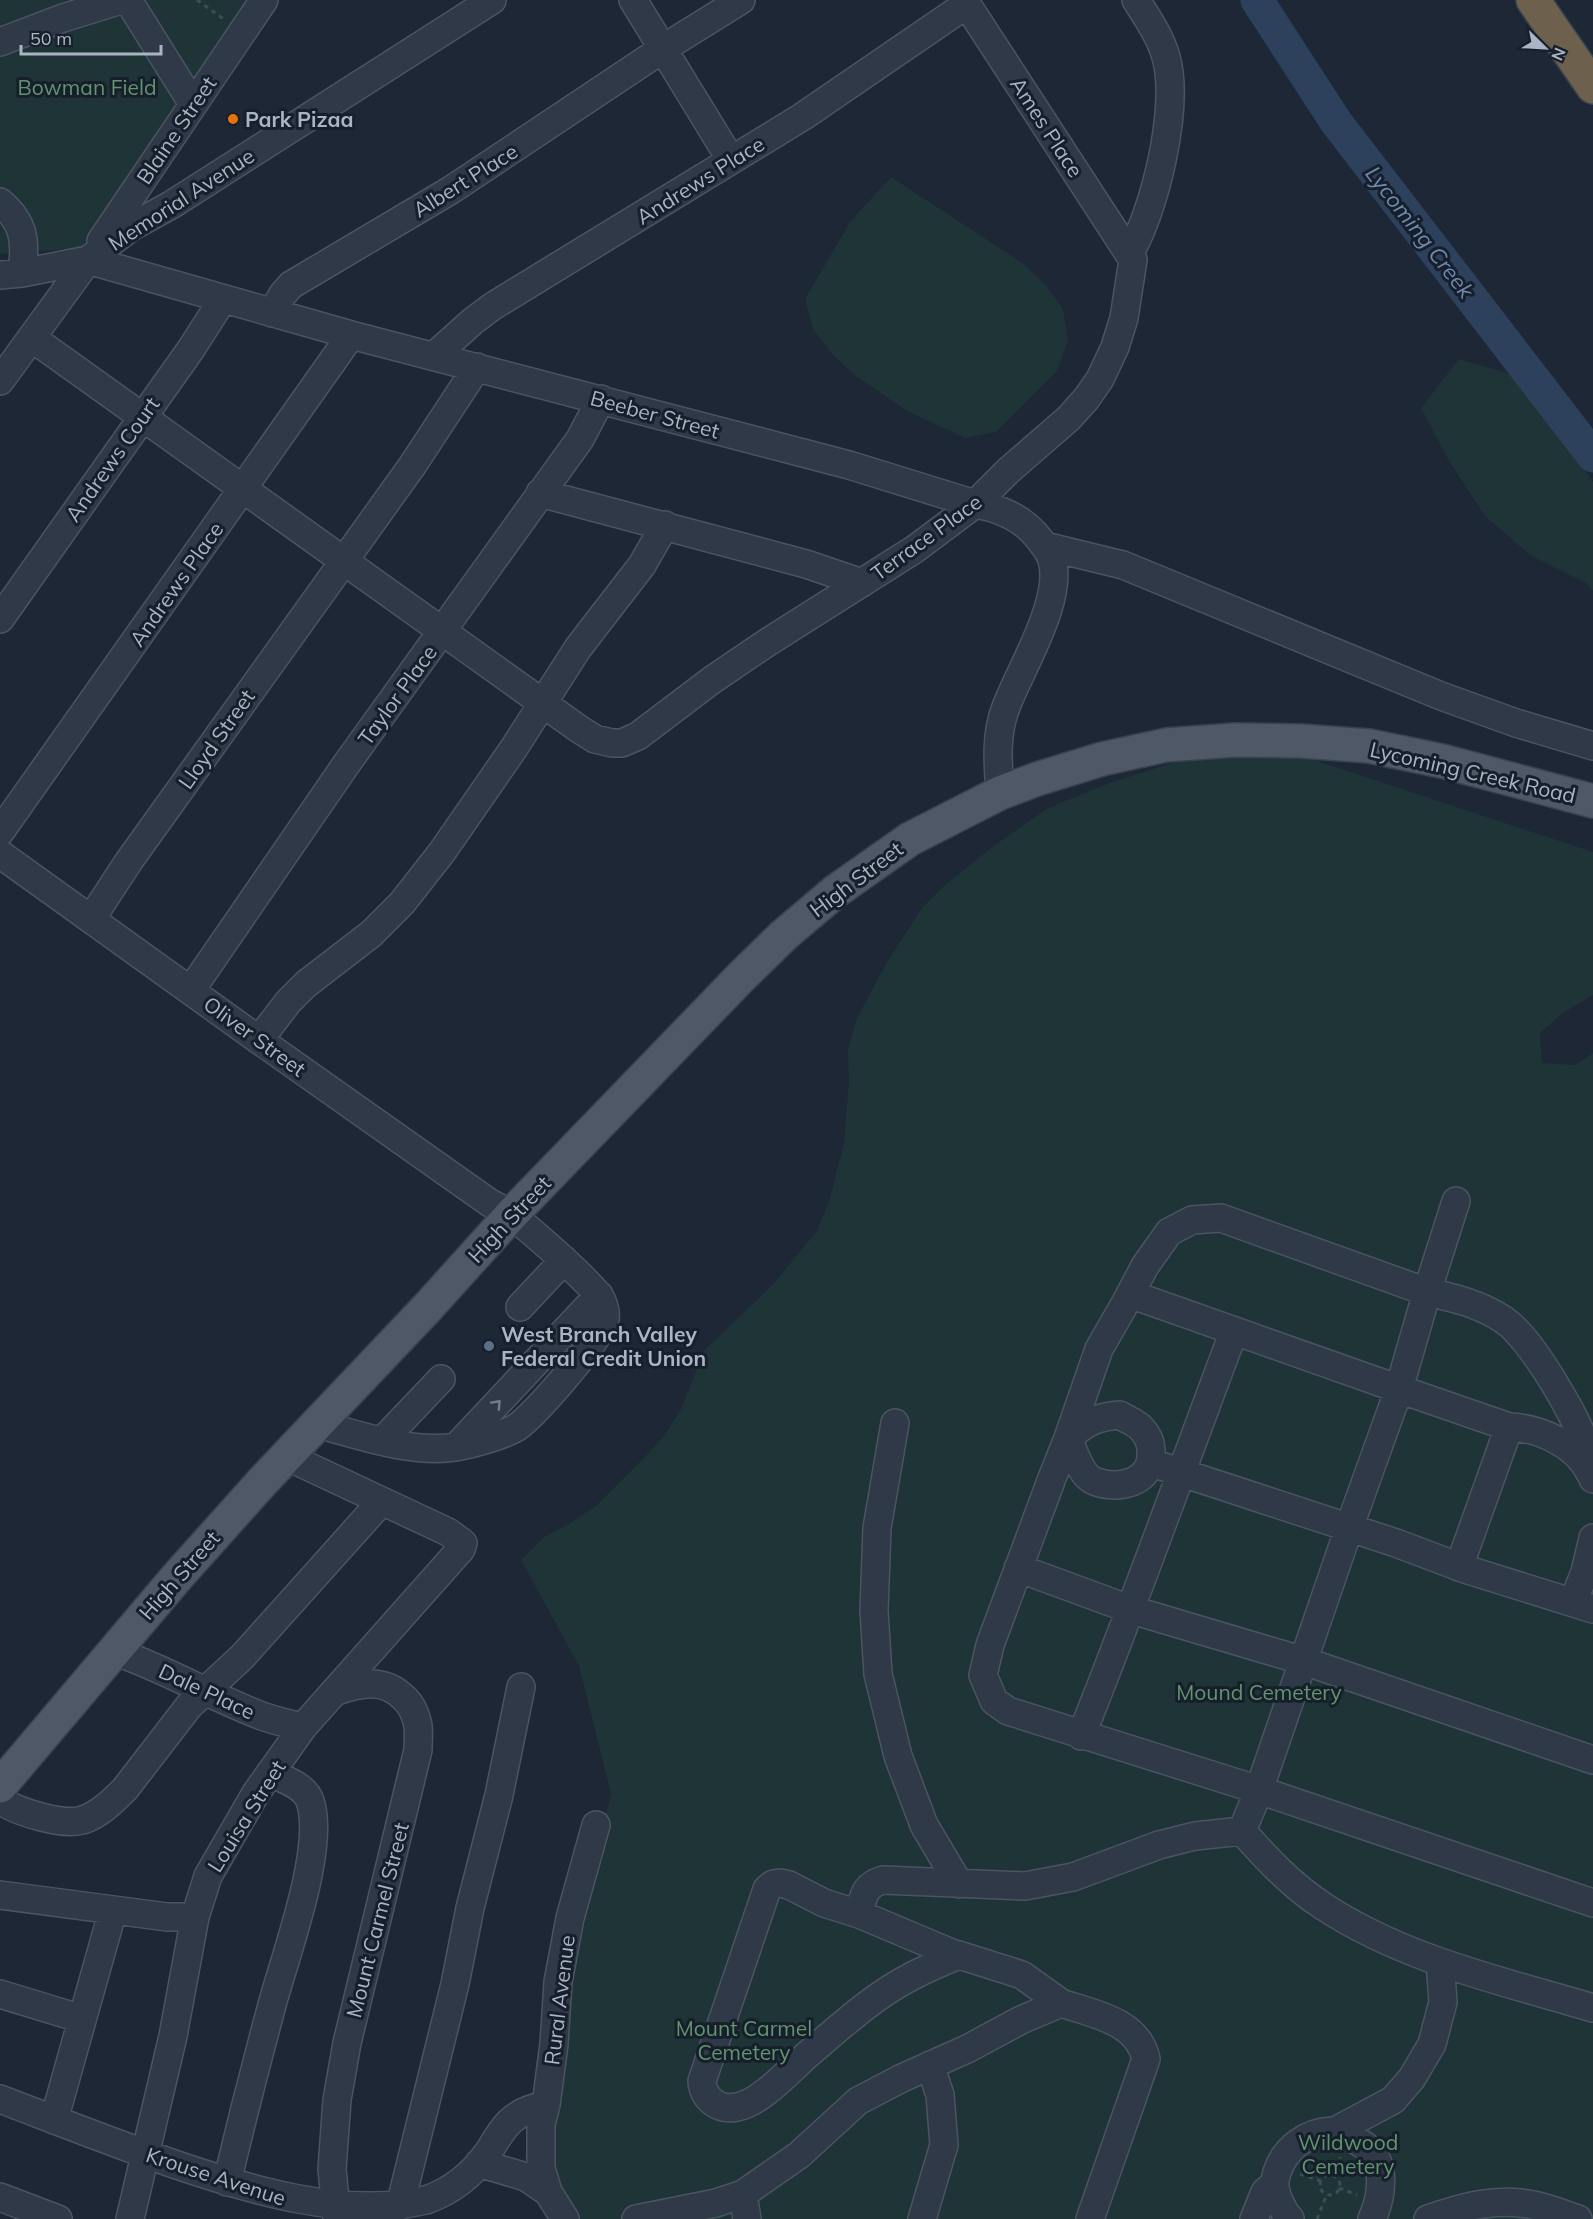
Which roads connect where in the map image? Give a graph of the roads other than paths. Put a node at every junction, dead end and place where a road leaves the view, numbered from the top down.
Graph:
1 (121, 0) edge
2 (128, 0) edge
3 (264, 0) edge
4 (492, 0) edge
5 (633, 0) edge
6 (741, 0) edge
7 (1136, 0) edge
8 (1533, 0) edge
9 (966, 2) edge
10 (0, 42) edge
11 (664, 48) junction
12 (1584, 70) edge
13 (1593, 87) edge
14 (193, 104) junction
15 (731, 160) junction
16 (0, 202) edge
17 (1129, 254) junction
18 (88, 260) junction
19 (11, 274) edge
20 (223, 298) junction
21 (272, 313) junction
22 (351, 335) junction
23 (32, 338) junction
24 (434, 356) junction
25 (477, 367) junction
26 (0, 381) edge
27 (602, 399) junction
28 (142, 417) junction
29 (242, 489) junction
30 (540, 493) junction
31 (975, 504) junction
32 (665, 525) junction
33 (1045, 546) junction
34 (343, 561) junction
35 (862, 583) junction
36 (0, 619) edge
37 (442, 632) junction
38 (542, 705) junction
39 (1593, 746) edge
40 (1102, 759) joint
41 (1000, 794) junction
42 (1593, 801) edge
43 (0, 832) edge
44 (0, 854) edge
45 (91, 919) junction
46 (191, 990) junction
47 (259, 1040) junction
48 (1456, 1201) dead end
49 (511, 1215) junction
50 (564, 1260) junction
51 (1427, 1292) junction
52 (1130, 1294) junction
53 (520, 1307) dead end
54 (1234, 1331) junction
55 (441, 1379) dead end
56 (1400, 1389) junction
57 (326, 1414) junction
58 (895, 1423) dead end
59 (1509, 1426) junction
60 (1068, 1438) junction
61 (382, 1441) junction
62 (289, 1454) junction
63 (1152, 1463) junction
64 (1181, 1473) junction
65 (1593, 1480) edge
66 (381, 1502) junction
67 (1348, 1528) junction
68 (1593, 1538) edge
69 (1459, 1567) junction
70 (1018, 1568) junction
71 (1583, 1606) edge
72 (1132, 1610) junction
73 (113, 1651) junction
74 (1304, 1661) junction
75 (521, 1687) dead end
76 (205, 1691) junction
77 (337, 1691) junction
78 (303, 1727) junction
79 (1082, 1736) junction
80 (1593, 1760) edge
81 (270, 1773) junction
82 (0, 1786) edge
83 (1259, 1790) junction
84 (0, 1800) edge
85 (596, 1825) dead end
86 (1242, 1831) junction
87 (959, 1884) junction
88 (0, 1895) edge
89 (1593, 1903) edge
90 (113, 1910) junction
91 (860, 1914) junction
92 (195, 1917) junction
93 (959, 1955) junction
94 (1440, 1962) junction
95 (0, 1994) edge
96 (1061, 2003) junction
97 (1593, 2008) edge
98 (82, 2019) junction
99 (930, 2066) junction
100 (1403, 2088) junction
101 (0, 2099) edge
102 (546, 2105) junction
103 (54, 2120) junction
104 (1335, 2131) junction
105 (1369, 2149) junction
106 (144, 2154) junction
107 (479, 2163) junction
108 (227, 2182) junction
109 (1274, 2184) junction
110 (548, 2192) junction
111 (0, 2197) edge
112 (400, 2206) junction
113 (745, 2207) edge
114 (337, 2213) edge
115 (58, 2219) edge
116 (130, 2219) edge
117 (565, 2219) edge
118 (636, 2219) edge
119 (922, 2219) edge
120 (1090, 2219) edge
121 (1254, 2219) edge
122 (1290, 2219) edge
123 (1372, 2219) edge
124 (1428, 2219) edge
125 (1578, 2219) edge

1 - 10 street
2 - 14 street
3 - 14 street, Blaine Street
4 - 18 street, Memorial Avenue
5 - 11 street
6 - 11 street
7 - 17 street
8 - 12 highway
9 - 15 street, Andrews Place
9 - 17 street, Ames Place
11 - 15 street
11 - 21 street, Albert Place
12 - 13 highway
14 - 18 street, Blaine Street
15 - 24 street, Andrews Place
16 - 19 street
17 - 31 street, Terrace Place
18 - 19 street, Beeber Street
18 - 20 street, Beeber Street
18 - 23 street, Memorial Avenue
20 - 21 street, Beeber Street
20 - 28 street, Andrews Court
21 - 22 street, Beeber Street
22 - 24 street, Beeber Street
22 - 29 street, Andrews Place
23 - 26 street, Memorial Avenue
23 - 28 street
24 - 25 street, Beeber Street
25 - 27 street, Beeber Street
25 - 34 street, Lloyd Street
27 - 30 street, Taylor Place
27 - 31 street, Beeber Street
28 - 29 street
28 - 36 street, Andrews Court
29 - 34 street
29 - 43 street, Andrews Place
30 - 32 street
30 - 37 street, Taylor Place
31 - 33 street, Beeber Street
31 - 35 street, Terrace Place
32 - 35 street
32 - 38 street
33 - 39 street
33 - 41 street, Beeber Street
34 - 37 street
34 - 45 street, Lloyd Street
35 - 38 street, Terrace Place
37 - 38 street
37 - 46 street, Taylor Place
38 - 47 street
40 - 41 main road, High Street
40 - 42 main road, Lycoming Creek Road
41 - 49 main road, High Street
44 - 45 street, Oliver Street
45 - 46 street, Oliver Street
46 - 47 street, Oliver Street
47 - 49 street, Oliver Street
48 - 51 street
49 - 50 street, Oliver Street
49 - 57 main road, High Street
50 - 53 street
50 - 61 street, Oliver Street
51 - 52 street
51 - 56 street
51 - 65 street
52 - 54 street
52 - 60 street
54 - 56 street
54 - 64 street
55 - 61 street
56 - 59 street
56 - 67 street
57 - 61 street
57 - 62 main road, High Street
58 - 87 street
59 - 65 street
59 - 69 street
60 - 63 street
60 - 63 street
60 - 70 street
62 - 66 street
62 - 73 main road, High Street
63 - 64 street
64 - 67 street
64 - 72 street
66 - 76 street
66 - 77 street, Louisa Street
67 - 69 street
67 - 74 street
68 - 71 street
69 - 71 street
70 - 72 street
70 - 79 street
72 - 74 street
72 - 79 street
73 - 76 street, Dale Place
73 - 82 main road, High Street
74 - 80 street
74 - 83 street
75 - 112 street
76 - 78 street, Dale Place
76 - 84 street
77 - 78 street, Louisa Street
77 - 114 street, Mount Carmel Street
78 - 81 street, Louisa Street
79 - 83 street
81 - 92 street, Louisa Street
81 - 108 street
83 - 86 street
83 - 89 street
85 - 102 street, Rural Avenue
86 - 87 street
86 - 94 street
87 - 91 street
88 - 90 street
90 - 92 street
90 - 98 street
91 - 93 street
91 - 93 street
92 - 106 street, Louisa Street
93 - 96 street
94 - 97 street
94 - 100 street
95 - 98 street
96 - 99 street
96 - 120 street
98 - 103 street
99 - 113 street
99 - 119 street
100 - 104 street
100 - 105 street
101 - 103 street, Krouse Avenue
102 - 107 street, Krouse Avenue
102 - 110 street, Rural Avenue
103 - 106 street, Krouse Avenue
104 - 105 street
104 - 109 street
105 - 123 street
106 - 108 street, Krouse Avenue
106 - 116 street, Louisa Street
107 - 110 street
107 - 112 street, Krouse Avenue
108 - 114 street, Krouse Avenue
109 - 121 street
109 - 122 street
110 - 117 street
111 - 115 street
112 - 114 street, Krouse Avenue
113 - 118 street
124 - 125 street

